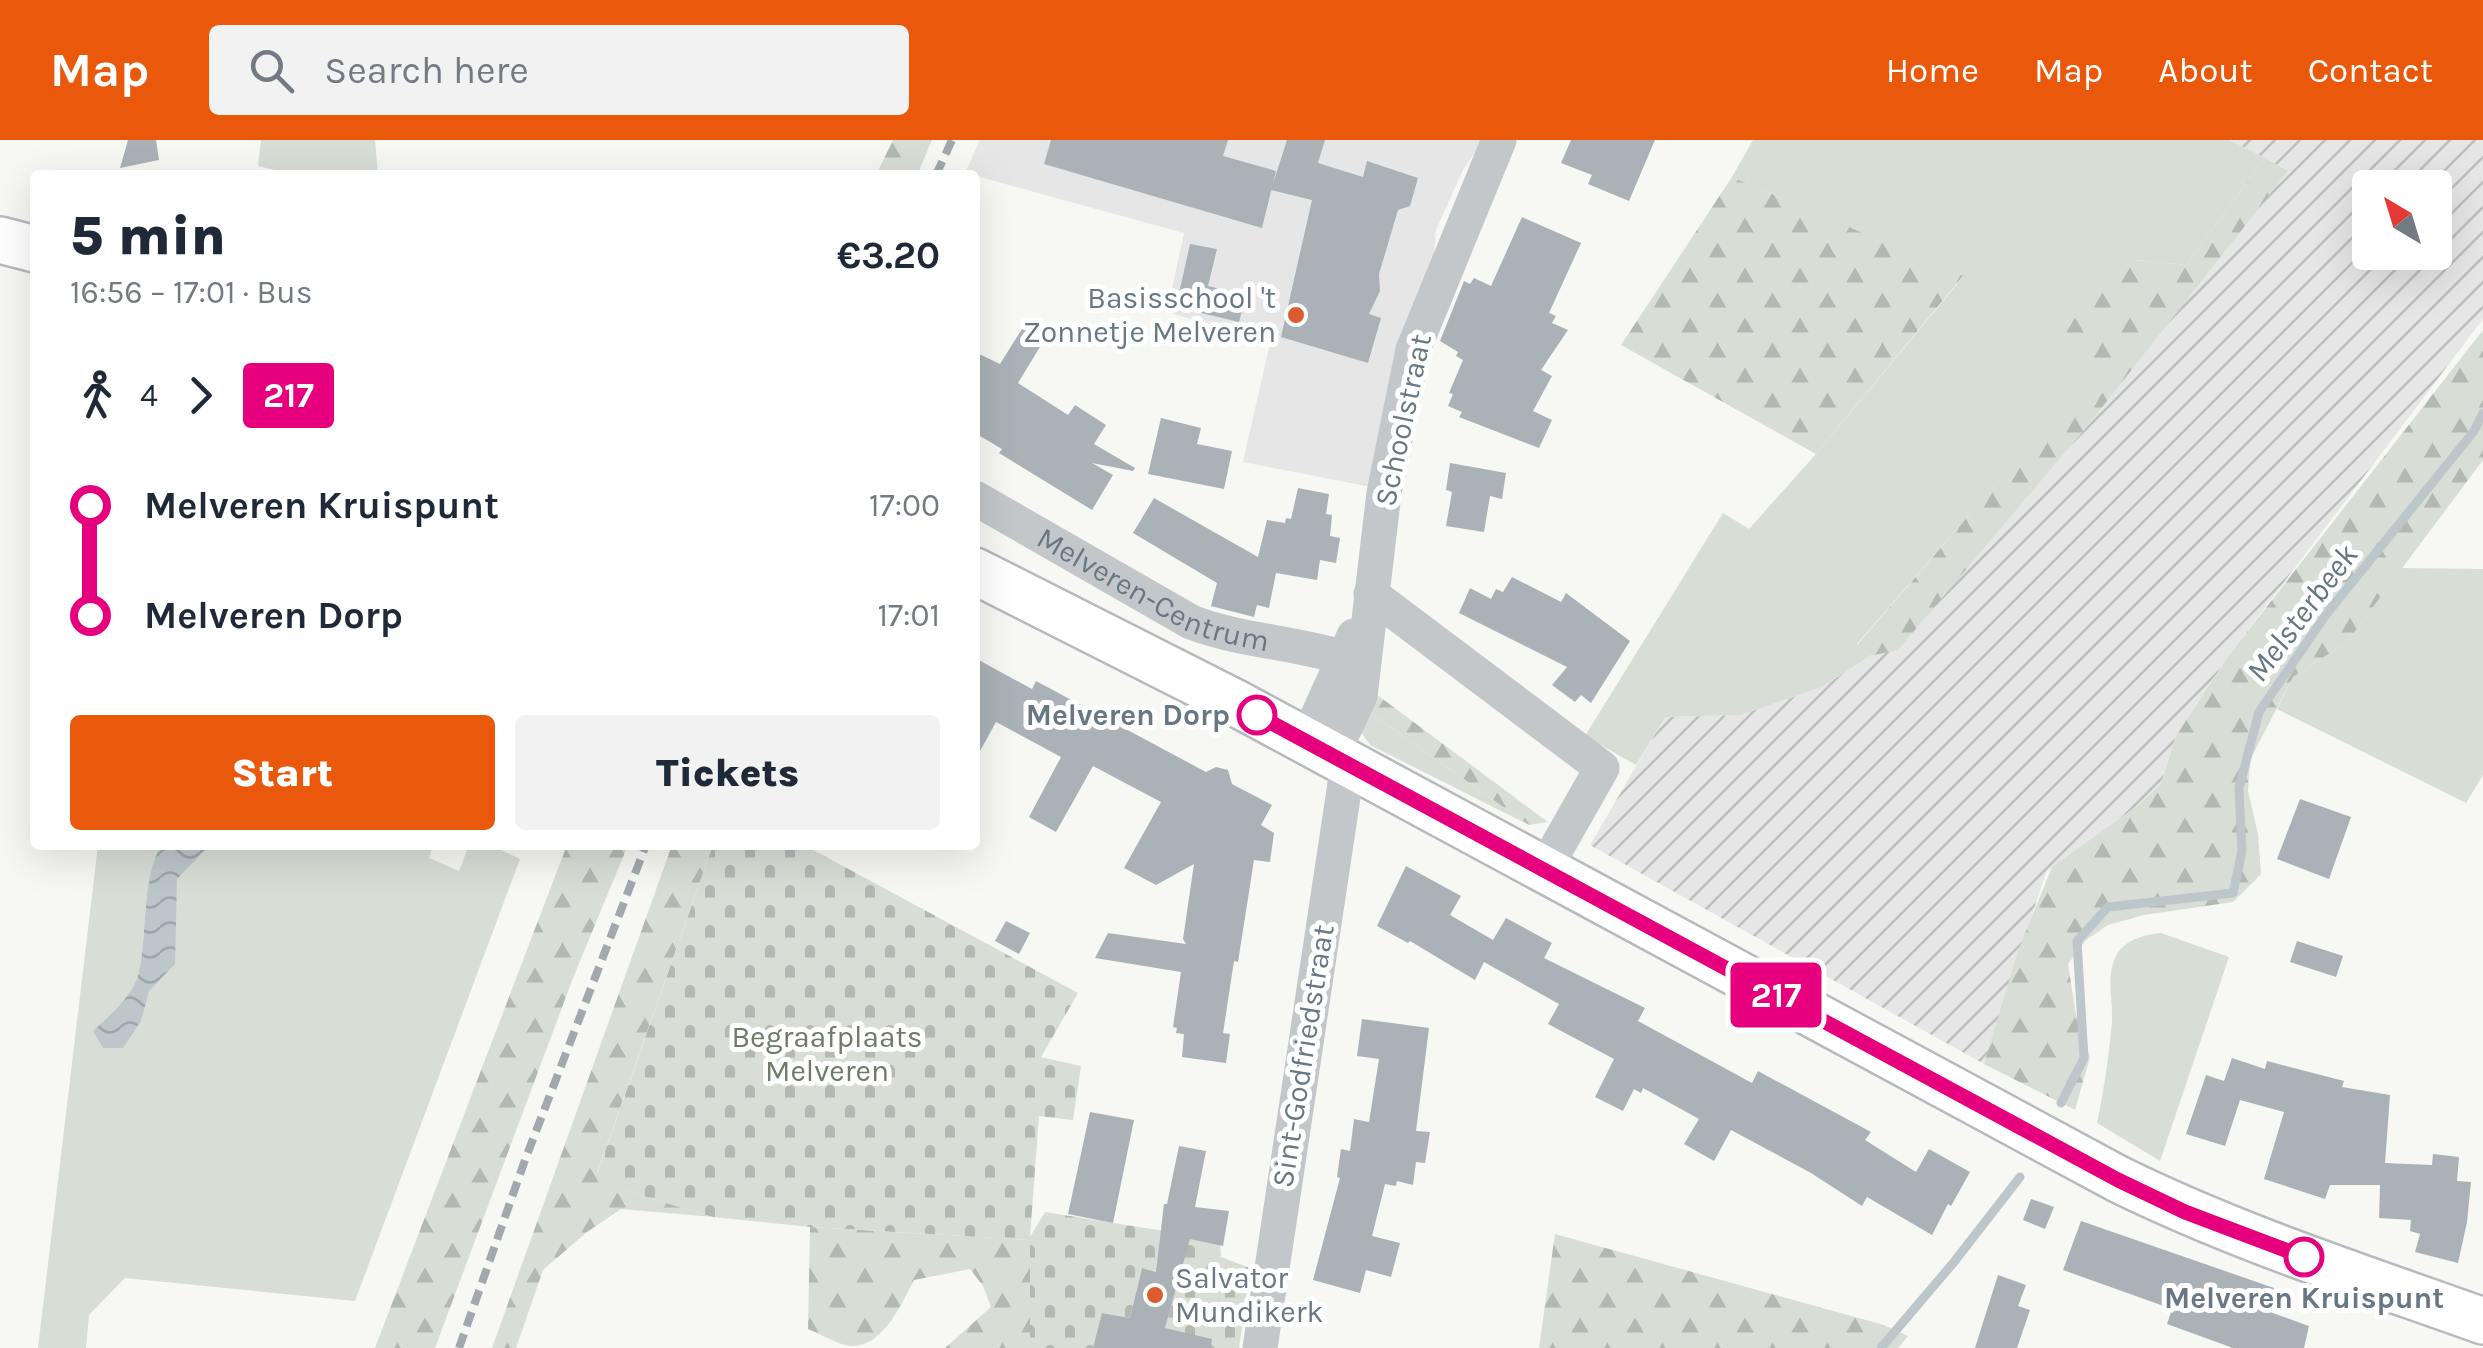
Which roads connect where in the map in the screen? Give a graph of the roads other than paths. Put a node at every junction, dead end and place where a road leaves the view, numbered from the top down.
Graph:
1 (1499, 140) edge
2 (0, 240) edge
3 (30, 248) edge
4 (980, 501) edge
5 (980, 574) edge
6 (1372, 594) junction
7 (1344, 658) junction
8 (1329, 754) junction
9 (1544, 870) junction
10 (2483, 1321) edge
11 (1260, 1348) edge

1 - 6 street, Schoolstraat
2 - 3 main road
4 - 7 street, Melveren-Centrum
5 - 8 main road, Melveren-Centrum
6 - 7 street, Schoolstraat
6 - 8 street, Schoolstraat
6 - 9 street
7 - 8 street, Schoolstraat
8 - 9 main road, Melveren-Centrum
8 - 11 street, Sint-Godfriedstraat
9 - 10 main road, Melveren-Centrum

